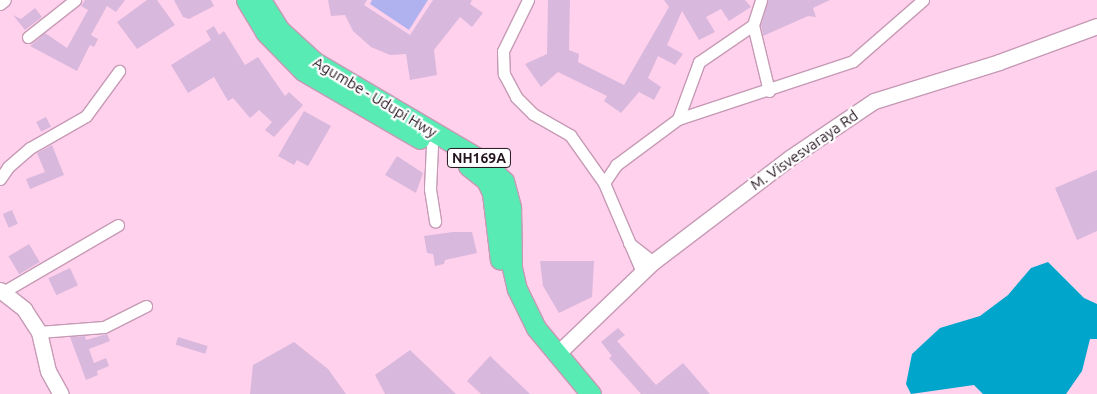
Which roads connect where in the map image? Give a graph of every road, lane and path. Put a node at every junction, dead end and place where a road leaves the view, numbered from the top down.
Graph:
1 (4, 0) edge
2 (75, 0) edge
3 (246, 0) edge
4 (261, 0) edge
5 (528, 0) edge
6 (761, 0) edge
7 (923, 0) edge
8 (0, 4) edge
9 (752, 25) junction
10 (1097, 26) edge
11 (28, 36) dead end
12 (119, 71) dead end
13 (769, 91) junction
14 (678, 119) junction
15 (432, 146) junction
16 (0, 179) edge
17 (604, 183) junction
18 (435, 222) dead end
19 (118, 225) dead end
20 (627, 242) junction
21 (653, 262) junction
22 (642, 272) junction
23 (1, 291) edge
24 (146, 306) dead end
25 (39, 332) junction
26 (552, 358) junction
27 (61, 394) edge
28 (576, 394) edge
29 (591, 394) edge

1 - 8 street
2 - 11 street
3 - 15 highway, Agumbe - Udupi Hwy / NH169A
4 - 26 highway, Agumbe - Udupi Hwy / NH169A
5 - 17 street
6 - 9 street
7 - 13 street
9 - 13 street
9 - 14 street
10 - 21 street, M. Visvesvaraya Rd
12 - 16 street
13 - 14 street
14 - 17 street
15 - 18 street
15 - 26 highway, Agumbe - Udupi Hwy / NH169A
17 - 20 street
19 - 23 street
20 - 21 street
20 - 22 street
21 - 22 street, M. Visvesvaraya Rd
22 - 26 street, M. Visvesvaraya Rd
23 - 25 street
24 - 25 street
25 - 27 street
26 - 28 highway, Agumbe - Udupi Hwy / NH169A
26 - 29 highway, Agumbe - Udupi Hwy / NH169A

